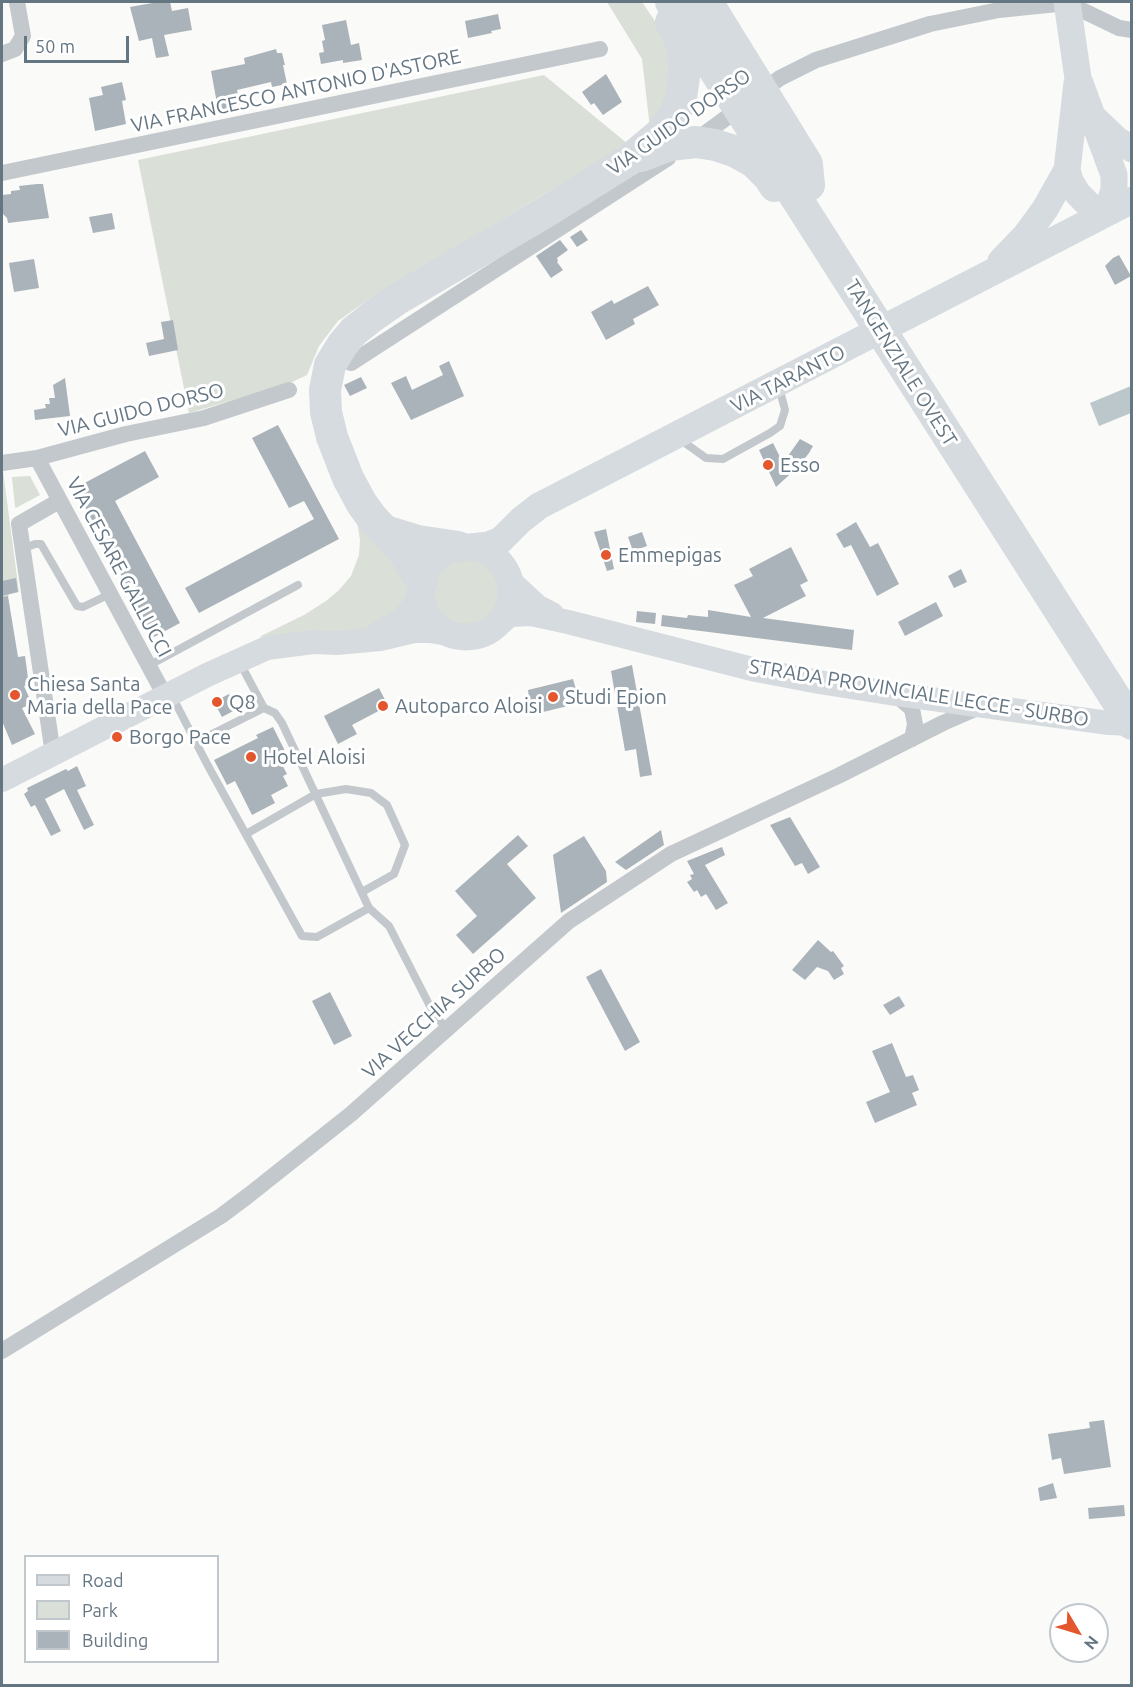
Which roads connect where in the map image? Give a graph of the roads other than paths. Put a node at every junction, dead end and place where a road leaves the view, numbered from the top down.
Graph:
1 (17, 2) edge
2 (659, 2) edge
3 (671, 2) edge
4 (692, 2) edge
5 (707, 2) edge
6 (1067, 2) edge
7 (1131, 30) edge
8 (600, 50) dead end
9 (2, 54) edge
10 (1078, 78) junction
11 (745, 89) junction
12 (1091, 115) junction
13 (1131, 149) edge
14 (629, 160) junction
15 (1067, 170) junction
16 (2, 173) edge
17 (1131, 200) edge
18 (1104, 214) junction
19 (987, 276) junction
20 (869, 312) junction
21 (351, 363) dead end
22 (778, 384) junction
23 (289, 390) dead end
24 (676, 436) junction
25 (37, 458) junction
26 (2, 463) edge
27 (572, 490) junction
28 (59, 501) junction
29 (385, 531) junction
30 (464, 547) junction
31 (22, 549) junction
32 (508, 577) junction
33 (298, 585) dead end
34 (421, 587) junction
35 (110, 594) junction
36 (568, 622) junction
37 (499, 624) junction
38 (449, 634) junction
39 (359, 641) junction
40 (238, 660) junction
41 (148, 666) junction
42 (1131, 690) edge
43 (896, 694) junction
44 (168, 695) junction
45 (982, 705) junction
46 (264, 708) junction
47 (1124, 721) edge
48 (912, 739) junction
49 (196, 742) junction
50 (53, 754) junction
51 (2, 780) edge
52 (316, 794) junction
53 (246, 834) junction
54 (362, 892) junction
55 (369, 908) junction
56 (447, 1030) junction
57 (2, 1351) edge

1 - 9 street
2 - 14 highway
3 - 11 highway, TANGENZIALE OVEST
4 - 11 highway, TANGENZIALE OVEST
5 - 11 highway
6 - 7 street
6 - 10 main road
6 - 21 street, VIA GUIDO DORSO
8 - 16 street, VIA FRANCESCO ANTONIO D'ASTORE
10 - 12 main road
10 - 15 main road
11 - 20 highway, TANGENZIALE OVEST
11 - 42 highway, TANGENZIALE OVEST
12 - 13 main road
12 - 18 main road
14 - 20 highway
14 - 29 highway
15 - 18 main road
15 - 19 main road
17 - 18 main road, VIA TARANTO
18 - 19 main road, VIA TARANTO
19 - 22 main road, VIA TARANTO
20 - 47 highway, TANGENZIALE OVEST
22 - 24 main road, VIA TARANTO
22 - 24 lane
23 - 25 street, VIA GUIDO DORSO
24 - 27 main road, VIA TARANTO
25 - 26 street, VIA GUIDO DORSO
25 - 28 street, VIA CESARE GALLUCCI
27 - 30 main road, VIA TARANTO
27 - 32 main road, VIA TARANTO
28 - 31 street
28 - 35 street, VIA CESARE GALLUCCI
29 - 30 highway
29 - 34 highway
30 - 32 main road
30 - 34 main road, VIA TARANTO
31 - 35 lane
31 - 50 street
32 - 36 street, STRADA PROVINCIALE LECCE - SURBO
32 - 37 main road, VIA TARANTO
33 - 41 lane
34 - 38 main road
34 - 39 street, VIA TARANTO
35 - 41 street, VIA CESARE GALLUCCI
36 - 37 street, STRADA PROVINCIALE LECCE - SURBO
36 - 43 street, STRADA PROVINCIALE LECCE - SURBO
37 - 38 main road, VIA TARANTO
38 - 39 street, VIA TARANTO
39 - 40 street, VIA TARANTO
40 - 44 street, VIA TARANTO
40 - 46 lane
41 - 44 street, VIA CESARE GALLUCCI
43 - 45 street, STRADA PROVINCIALE LECCE - SURBO
43 - 48 street
44 - 49 lane
44 - 50 street, VIA TARANTO
45 - 47 street, STRADA PROVINCIALE LECCE - SURBO
45 - 48 street, VIA VECCHIA SURBO
46 - 49 lane
46 - 52 lane
48 - 56 street, VIA VECCHIA SURBO
49 - 53 lane
50 - 51 street, VIA TARANTO
52 - 53 lane
52 - 54 lane
52 - 54 lane
53 - 55 lane
54 - 55 lane
55 - 56 lane
56 - 57 street, VIA VECCHIA SURBO

